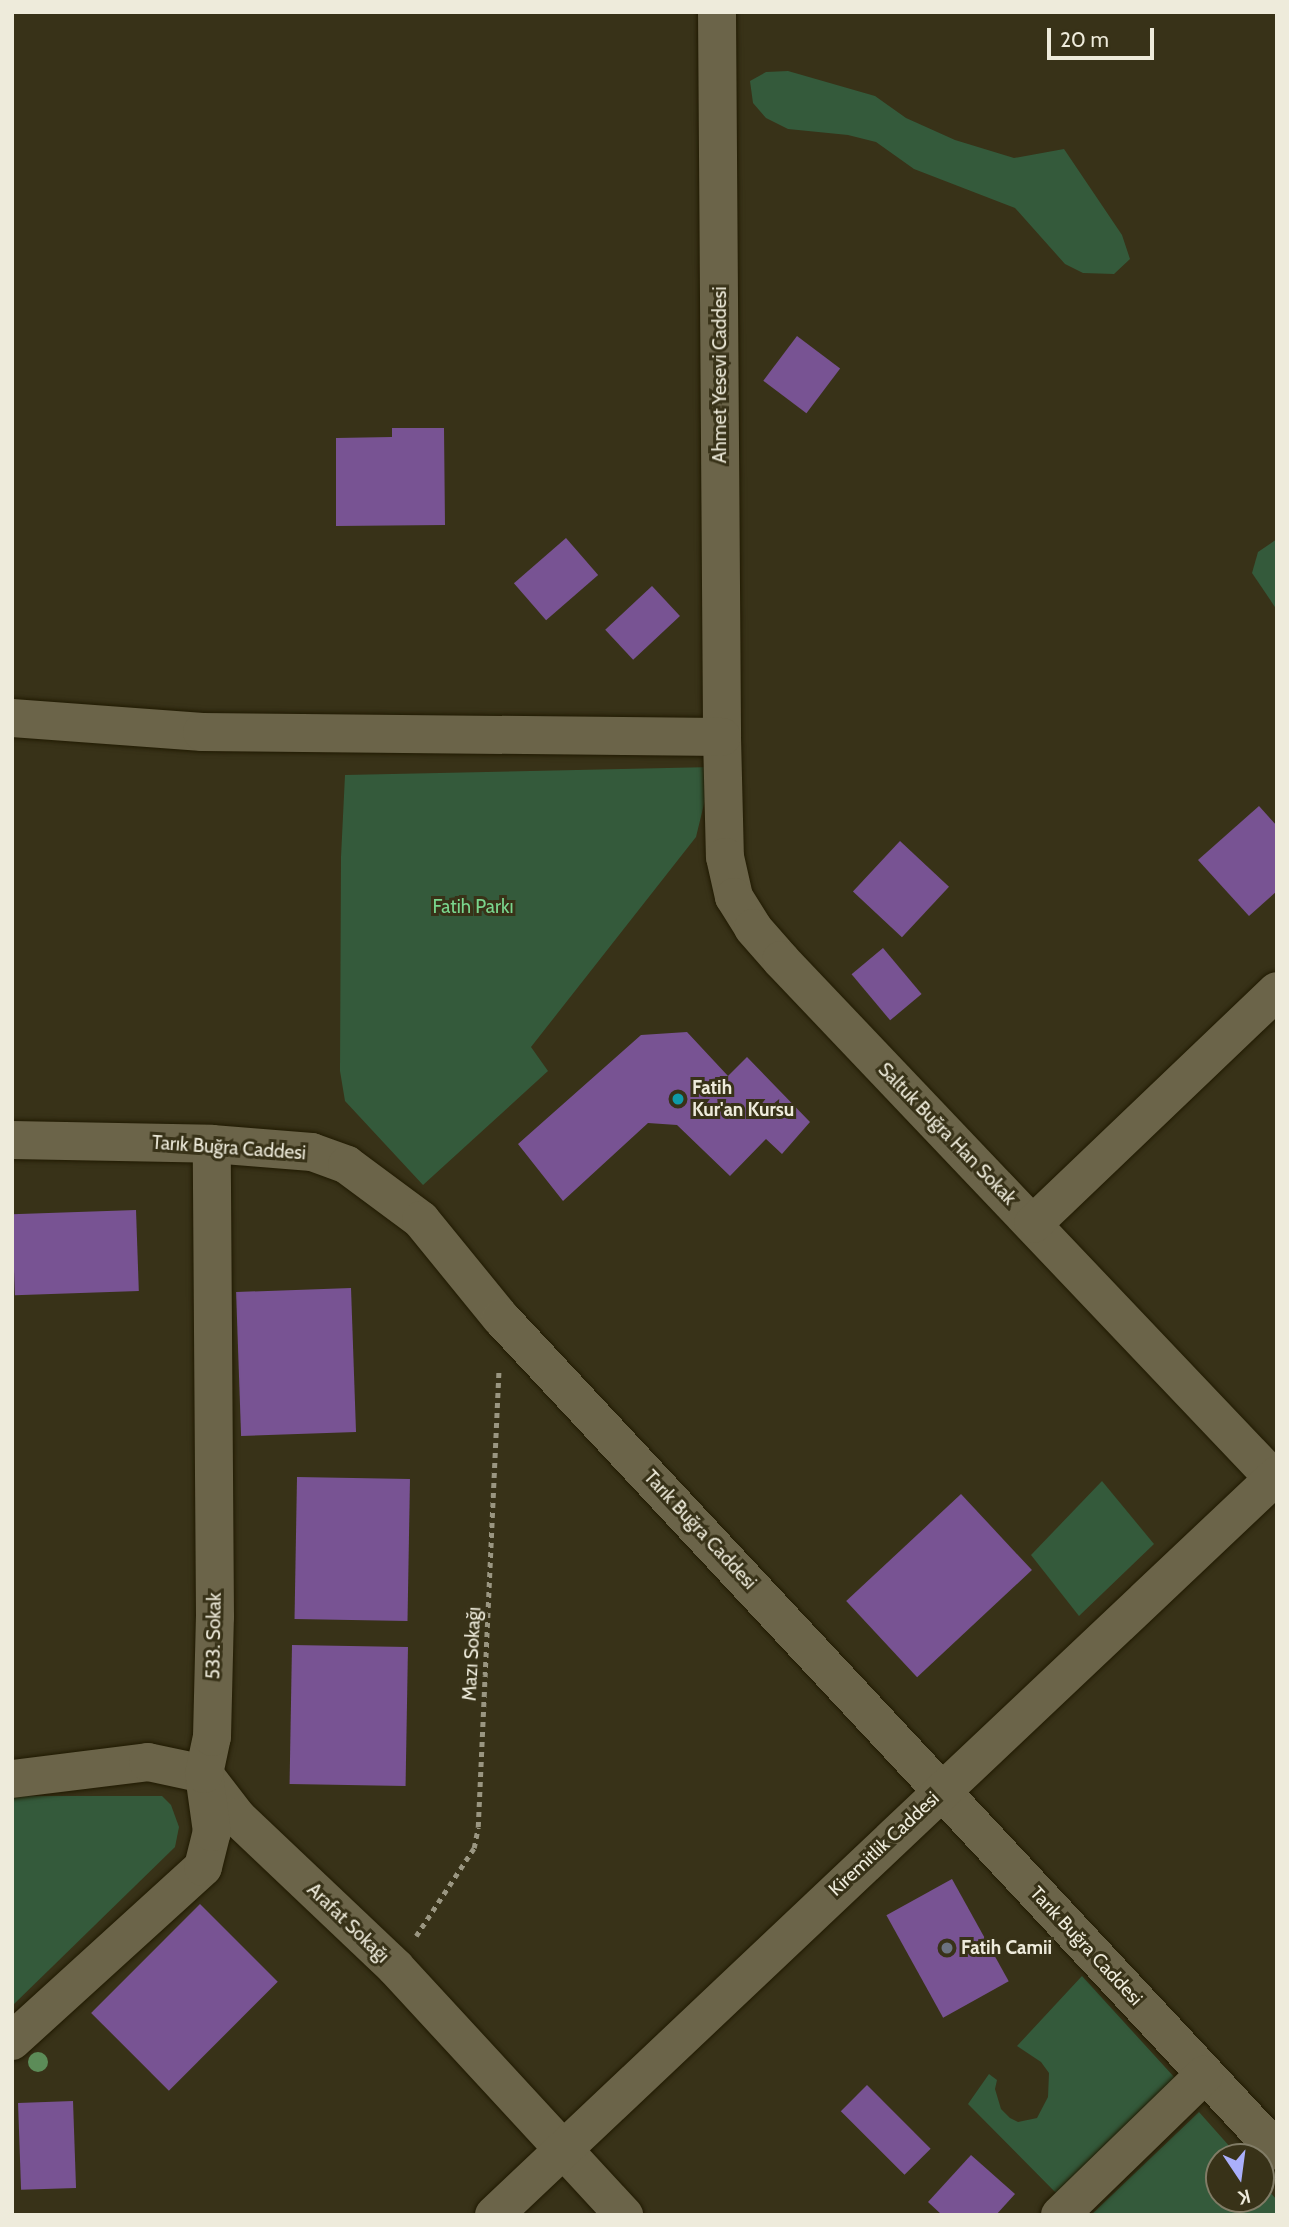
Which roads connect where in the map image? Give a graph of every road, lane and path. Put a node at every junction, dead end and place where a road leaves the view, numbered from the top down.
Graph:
1 (717, 12) edge
2 (12, 718) edge
3 (722, 737) junction
4 (1277, 991) edge
5 (12, 1140) edge
6 (212, 1144) junction
7 (1033, 1224) junction
8 (501, 1318) junction
9 (1276, 1478) edge
10 (204, 1774) junction
11 (12, 1779) edge
12 (942, 1789) junction
13 (395, 1967) junction
14 (12, 2041) edge
15 (1204, 2075) junction
16 (563, 2148) junction
17 (1277, 2151) edge
18 (495, 2215) edge
19 (624, 2215) edge
20 (1060, 2215) edge

1 - 3 street, Ahmet Yesevi Caddesi
2 - 3 street
3 - 7 street, Saltuk Buğra Han Sokak
4 - 7 street
5 - 6 street, Tarık Buğra Caddesi
6 - 8 street, Tarık Buğra Caddesi
6 - 10 street, 533. Sokak
7 - 9 street, Saltuk Buğra Han Sokak
8 - 12 street, Tarık Buğra Caddesi
8 - 13 path, Mazı Sokağı
9 - 12 street, Kiremitlik Caddesi
10 - 11 street
10 - 13 street, Arafat Sokağı
10 - 14 street, 533. Sokak
12 - 15 street, Tarık Buğra Caddesi
12 - 16 street, Kiremitlik Caddesi
13 - 16 street, Arafat Sokağı
15 - 17 street, Tarık Buğra Caddesi
15 - 20 street
16 - 18 street, Kiremitlik Caddesi
16 - 19 street, Arafat Sokağı

